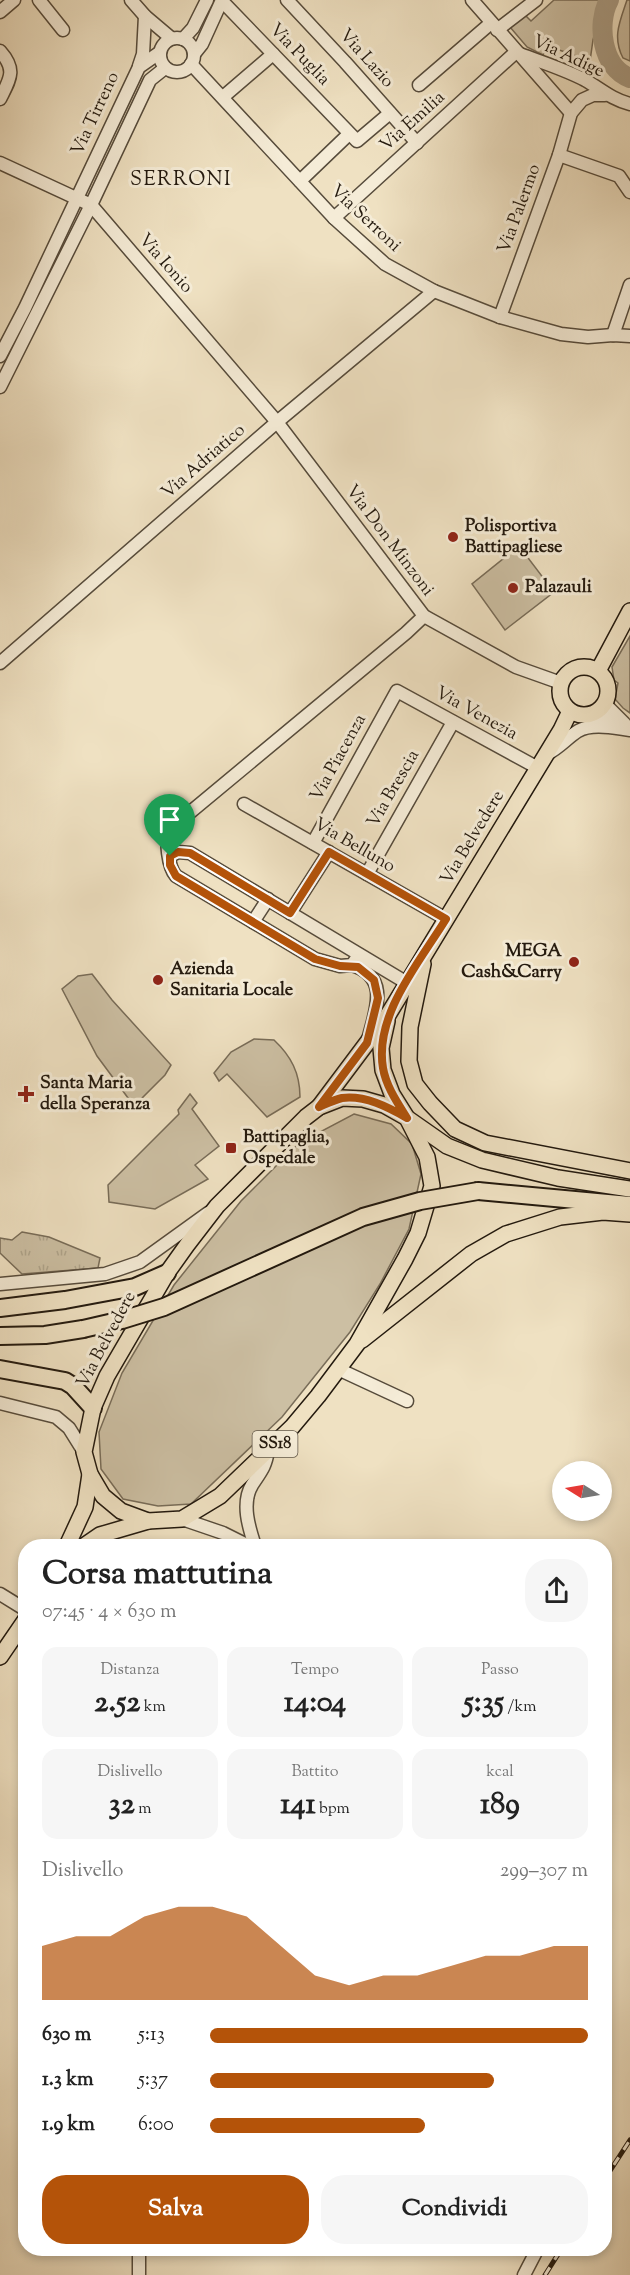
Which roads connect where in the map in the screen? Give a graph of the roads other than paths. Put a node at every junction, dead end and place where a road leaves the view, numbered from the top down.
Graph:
1 (14, 0) edge
2 (39, 0) edge
3 (131, 0) edge
4 (207, 0) edge
5 (222, 0) edge
6 (287, 0) edge
7 (472, 0) edge
8 (536, 0) edge
9 (0, 12) edge
10 (145, 16) junction
11 (494, 26) junction
12 (63, 30) dead end
13 (177, 39) junction
14 (160, 50) junction
15 (0, 51) edge
16 (516, 52) junction
17 (273, 54) junction
18 (193, 59) junction
19 (140, 66) junction
20 (165, 68) junction
21 (419, 85) dead end
22 (605, 94) junction
23 (223, 97) junction
24 (0, 99) edge
25 (630, 104) edge
26 (390, 113) junction
27 (571, 113) junction
28 (349, 134) junction
29 (417, 143) junction
30 (559, 155) junction
31 (1, 164) edge
32 (300, 181) junction
33 (630, 192) edge
34 (76, 198) junction
35 (91, 205) junction
36 (334, 218) junction
37 (630, 285) edge
38 (434, 291) junction
39 (500, 317) junction
40 (613, 335) junction
41 (630, 336) edge
42 (630, 345) edge
43 (0, 356) edge
44 (0, 387) edge
45 (277, 422) junction
46 (630, 611) edge
47 (424, 616) junction
48 (0, 663) edge
49 (598, 670) junction
50 (561, 683) junction
51 (397, 692) joint
52 (605, 704) junction
53 (570, 711) junction
54 (591, 714) junction
55 (453, 722) junction
56 (628, 727) edge
57 (546, 754) junction
58 (538, 768) junction
59 (244, 804) dead end
60 (313, 843) junction
61 (329, 852) junction
62 (170, 856) junction
63 (367, 874) junction
64 (268, 899) junction
65 (290, 913) junction
66 (446, 919) junction
67 (253, 922) junction
68 (425, 954) junction
69 (356, 960) junction
70 (407, 983) junction
71 (388, 1015) junction
72 (367, 1043) junction
73 (319, 1107) junction
74 (407, 1118) junction
75 (630, 1171) edge
76 (630, 1189) edge
77 (630, 1205) edge
78 (217, 1206) junction
79 (630, 1214) edge
80 (167, 1273) junction
81 (3, 1284) edge
82 (0, 1308) edge
83 (0, 1336) edge
84 (357, 1344) junction
85 (0, 1369) edge
86 (338, 1369) junction
87 (407, 1401) dead end
88 (0, 1403) edge
89 (93, 1408) junction
90 (268, 1451) junction
91 (84, 1452) junction
92 (90, 1474) junction
93 (182, 1519) junction
94 (148, 1521) junction
95 (70, 1539) edge
96 (94, 1539) edge
97 (235, 1539) edge
98 (253, 1539) edge
99 (0, 1594) edge
100 (18, 1605) edge
101 (18, 1631) edge
102 (0, 1657) edge
103 (139, 2256) edge
104 (534, 2256) edge
105 (139, 2275) edge
106 (524, 2275) edge

1 - 9 street
2 - 12 street
3 - 10 street
4 - 13 street
5 - 17 street, Via Puglia
5 - 18 street
6 - 26 street, Via Lazio
7 - 11 street, Via Adige
8 - 11 street
10 - 13 street
10 - 14 street
10 - 19 street
11 - 16 street, Via Adige
11 - 21 street
13 - 14 street
13 - 18 street
14 - 19 street, Via Tirreno
14 - 20 street
15 - 24 street
16 - 22 street, Via Adige
16 - 27 street, Via Adige
16 - 29 street, Via Emilia
17 - 23 street
17 - 28 street, Via Puglia
18 - 20 street
18 - 23 street, Via Serroni
19 - 34 street, Via Tirreno
20 - 35 street, Via Tirreno
22 - 25 street, Via Adige
22 - 27 street, Via Adige
23 - 32 street, Via Serroni
26 - 28 street
26 - 29 street, Via Lazio
27 - 30 street, Via Palermo
28 - 32 street
29 - 36 street, Via Emilia
30 - 33 street
30 - 39 street, Via Palermo
31 - 34 street, Via Ionio
32 - 36 street, Via Serroni
34 - 35 street, Via Ionio
34 - 43 street, Via Tirreno
35 - 44 street, Via Tirreno
35 - 45 street, Via Ionio
36 - 38 street, Via Serroni
37 - 40 street
38 - 39 street, Via Serroni
38 - 45 street, Via Adriatico
39 - 40 street, Via Serroni
40 - 41 street, Via Serroni
40 - 42 street
45 - 47 street, Via Don Minzoni
45 - 48 street, Via Adriatico
46 - 49 main road
47 - 50 street, Via Don Minzoni
47 - 62 street
49 - 50 main road
49 - 52 main road
50 - 53 main road
51 - 55 street, Via Venezia
51 - 60 street, Via Piacenza
52 - 54 main road
52 - 56 street
53 - 54 main road
53 - 57 main road, Via Belvedere
54 - 56 street
55 - 58 street, Via Venezia
55 - 63 street, Via Brescia
56 - 57 street
57 - 58 main road, Via Belvedere
58 - 66 main road, Via Belvedere
59 - 60 street, Via Belluno
60 - 61 street, Via Belluno
61 - 63 street, Via Belluno
61 - 65 street
62 - 64 street
62 - 67 street
63 - 66 street, Via Belluno
64 - 65 street
64 - 67 street
65 - 69 street
66 - 68 main road, Via Belvedere
67 - 69 street
68 - 70 main road, Via Belvedere
68 - 75 main road
69 - 70 street
69 - 72 street
70 - 71 main road, Via Belvedere
71 - 72 main road, Via Belvedere
71 - 74 main road, Via Belvedere
72 - 73 main road, Via Belvedere
73 - 74 main road, Via Belvedere / SS18
73 - 78 main road, Via Belvedere / SS18
74 - 76 main road, SS18
74 - 84 main road, Via Belvedere / SS18
77 - 83 highway, bridge
78 - 80 main road, Via Belvedere / SS18
78 - 81 street
79 - 84 main road, SS18
80 - 82 highway
80 - 89 main road, Via Belvedere / SS18
84 - 86 main road, Via Belvedere / SS18
85 - 89 highway
86 - 87 street
86 - 90 main road, Via Belvedere / SS18
88 - 91 street
89 - 91 main road, Via Belvedere / SS18
90 - 93 main road, Via Belvedere / SS18
90 - 98 street
91 - 92 main road, Via Belvedere / SS18
92 - 94 main road, Via Belvedere / SS18
92 - 95 main road, SS18
93 - 94 main road, Via Belvedere / SS18
93 - 97 street
94 - 96 main road, SS18
99 - 100 street
101 - 102 main road
103 - 105 street
104 - 106 street

